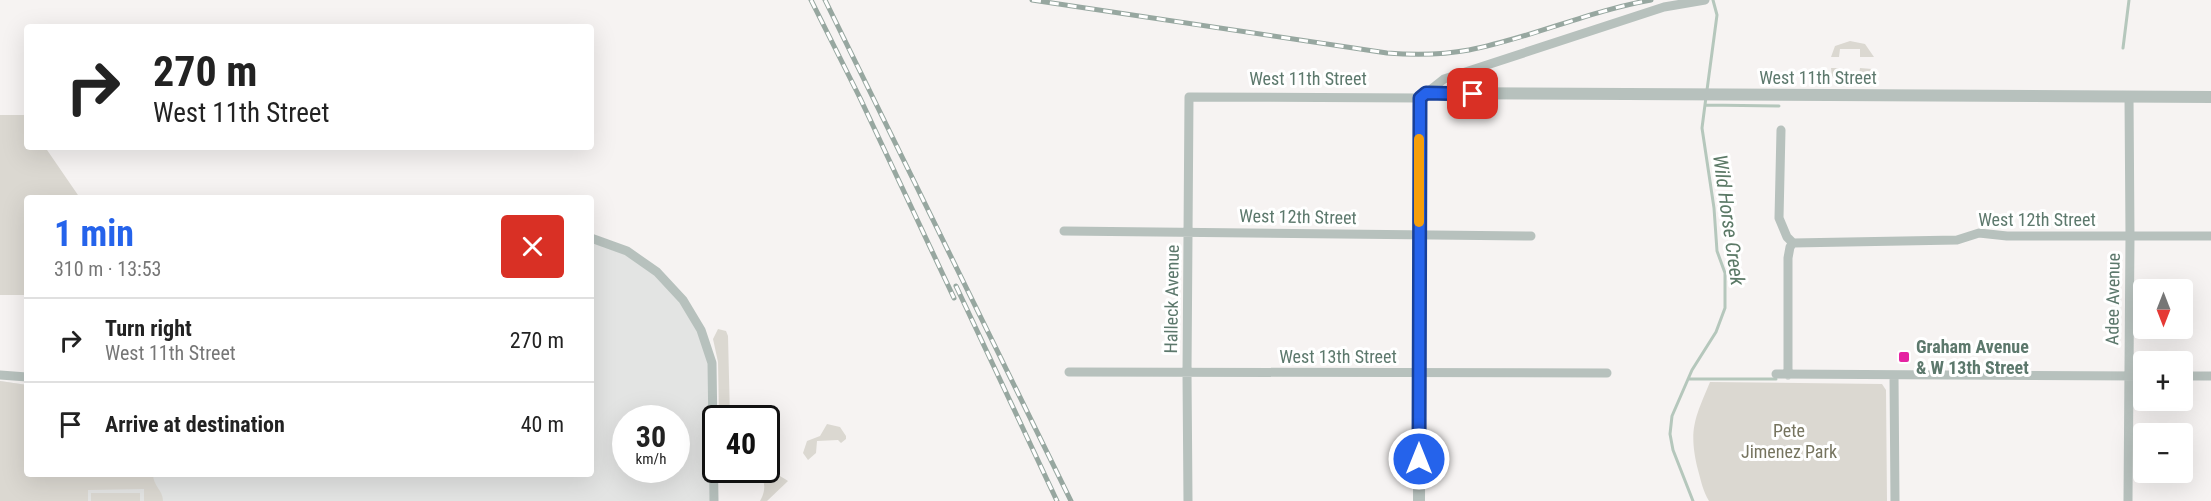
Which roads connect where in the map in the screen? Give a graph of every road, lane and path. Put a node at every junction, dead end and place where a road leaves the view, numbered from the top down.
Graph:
1 (1705, 0) edge
2 (1423, 96) junction
3 (1189, 97) joint
4 (2129, 97) junction
5 (2211, 97) edge
6 (1781, 130) dead end
7 (1064, 231) dead end
8 (1189, 231) junction
9 (1418, 235) junction
10 (1531, 236) dead end
11 (2130, 236) junction
12 (2211, 236) edge
13 (594, 239) edge
14 (1792, 243) junction
15 (1070, 372) dead end
16 (1187, 373) junction
17 (1607, 373) dead end
18 (1418, 374) junction
19 (1776, 374) dead end
20 (0, 375) edge
21 (1788, 375) junction
22 (1894, 375) junction
23 (2128, 376) junction
24 (2133, 376) edge
25 (2193, 376) edge
26 (2211, 376) edge
27 (24, 377) edge
28 (714, 501) edge
29 (1188, 501) edge
30 (1419, 501) edge
31 (1895, 501) edge
32 (2128, 501) edge

1 - 2 street
2 - 3 street, West 11th Street
2 - 4 street, West 11th Street
2 - 9 street
3 - 8 street, Halleck Avenue
4 - 5 street, West 11th Street
4 - 11 street, Adee Avenue
6 - 14 street
7 - 8 street, West 12th Street
8 - 9 street, West 12th Street
8 - 16 street, Halleck Avenue
9 - 10 street, West 12th Street
9 - 18 street
11 - 12 street, West 12th Street
11 - 14 street, West 12th Street
11 - 23 street, Adee Avenue
13 - 28 street
14 - 21 street
15 - 16 street, West 13th Street
16 - 18 street, West 13th Street
16 - 29 street, Halleck Avenue
17 - 18 street, West 13th Street
18 - 30 street
19 - 21 street
20 - 27 street
21 - 22 street
22 - 23 street
22 - 31 street
23 - 24 street
23 - 32 street, Adee Avenue
25 - 26 street

